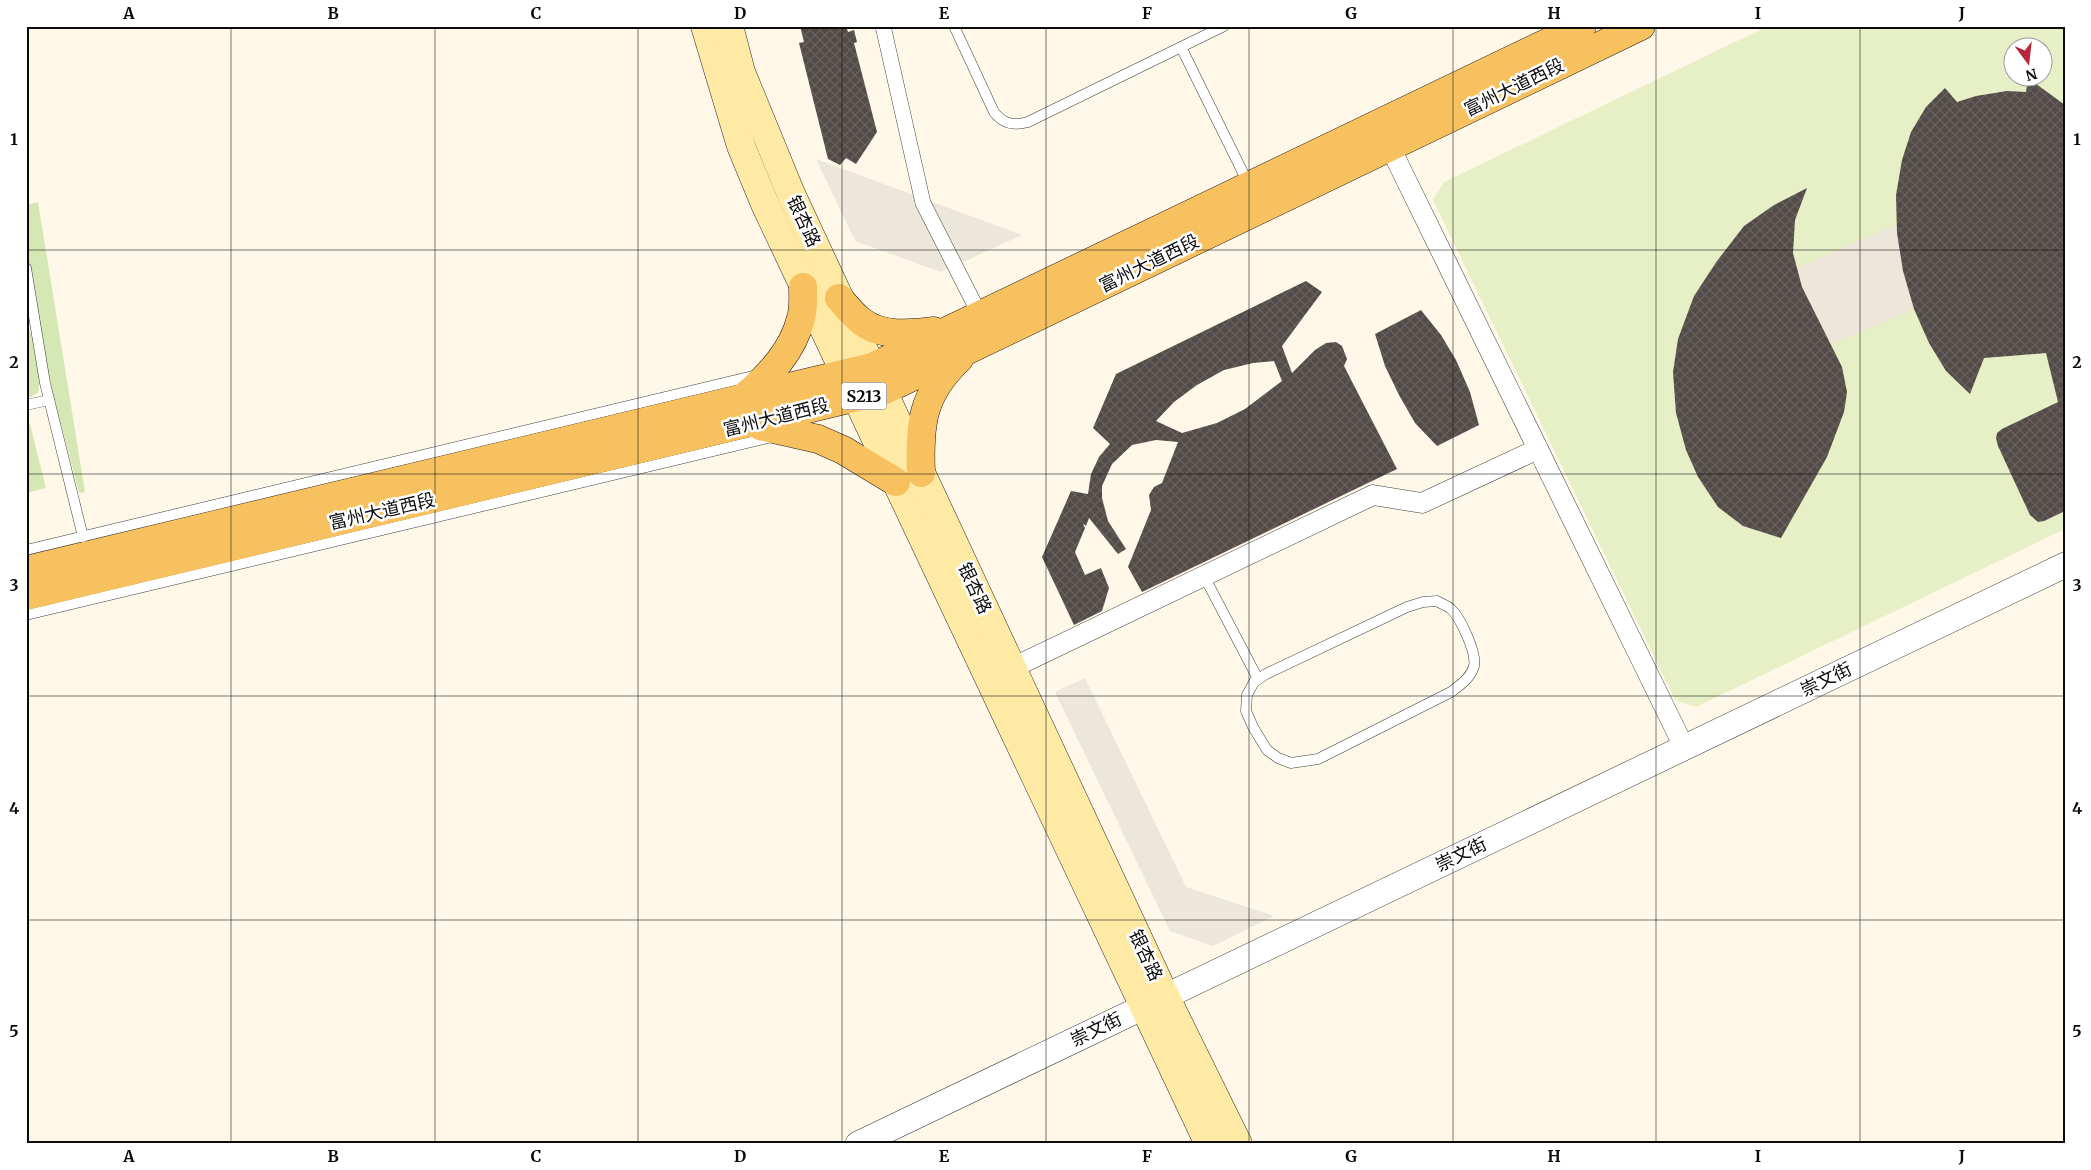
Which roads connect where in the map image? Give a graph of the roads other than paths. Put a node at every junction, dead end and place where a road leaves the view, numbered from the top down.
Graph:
1 (705, 26) edge
2 (729, 26) edge
3 (883, 26) edge
4 (954, 26) edge
5 (1224, 26) edge
6 (1582, 26) edge
7 (1641, 26) edge
8 (1181, 47) junction
9 (1390, 147) junction
10 (1249, 186) junction
11 (26, 268) edge
12 (803, 287) junction
13 (839, 298) junction
14 (29, 308) edge
15 (980, 315) junction
16 (962, 338) junction
17 (770, 372) junction
18 (845, 374) junction
19 (877, 379) junction
20 (856, 398) junction
21 (49, 400) junction
22 (26, 405) edge
23 (744, 412) junction
24 (794, 432) junction
25 (1538, 449) junction
26 (921, 473) junction
27 (896, 482) junction
28 (83, 537) junction
29 (26, 550) edge
30 (2065, 565) edge
31 (26, 570) edge
32 (1204, 576) junction
33 (26, 596) edge
34 (26, 615) edge
35 (1012, 668) junction
36 (1258, 679) junction
37 (1684, 747) junction
38 (1154, 1001) junction
39 (858, 1144) edge
40 (1209, 1144) edge
41 (1238, 1144) edge

1 - 12 main road, 银杏路
2 - 13 main road, 银杏路
3 - 15 street
4 - 8 lane
5 - 8 lane
6 - 10 main road, 富州大道西段 / S213
7 - 9 main road, 富州大道西段 / S213
8 - 10 lane
9 - 16 main road, 富州大道西段 / S213
9 - 25 street
10 - 15 main road, 富州大道西段 / S213
11 - 14 lane
12 - 17 main road
12 - 18 main road, 银杏路
13 - 16 main road
13 - 19 main road, 银杏路
14 - 21 lane
15 - 16 main road, 富州大道西段 / S213
16 - 19 main road, 富州大道西段 / S213
16 - 26 main road
17 - 23 main road
17 - 28 lane
18 - 19 main road, 富州大道西段 / S213
18 - 20 main road, 银杏路
18 - 23 main road, 富州大道西段 / S213
19 - 20 main road, 富州大道西段 / S213
19 - 26 main road, 银杏路
20 - 23 main road, 富州大道西段 / S213
20 - 27 main road, 银杏路
21 - 22 lane
21 - 28 lane
23 - 24 main road
23 - 31 main road, 富州大道西段 / S213
23 - 33 main road, 富州大道西段 / S213
24 - 27 main road
24 - 34 lane
25 - 32 street
25 - 37 street
26 - 35 main road, 银杏路
27 - 38 main road, 银杏路
28 - 29 lane
30 - 37 street, 崇文街
32 - 35 street
32 - 36 lane
35 - 38 main road, 银杏路
36 - 36 lane
37 - 38 street, 崇文街
38 - 39 street, 崇文街
38 - 40 main road, 银杏路
38 - 41 main road, 银杏路

